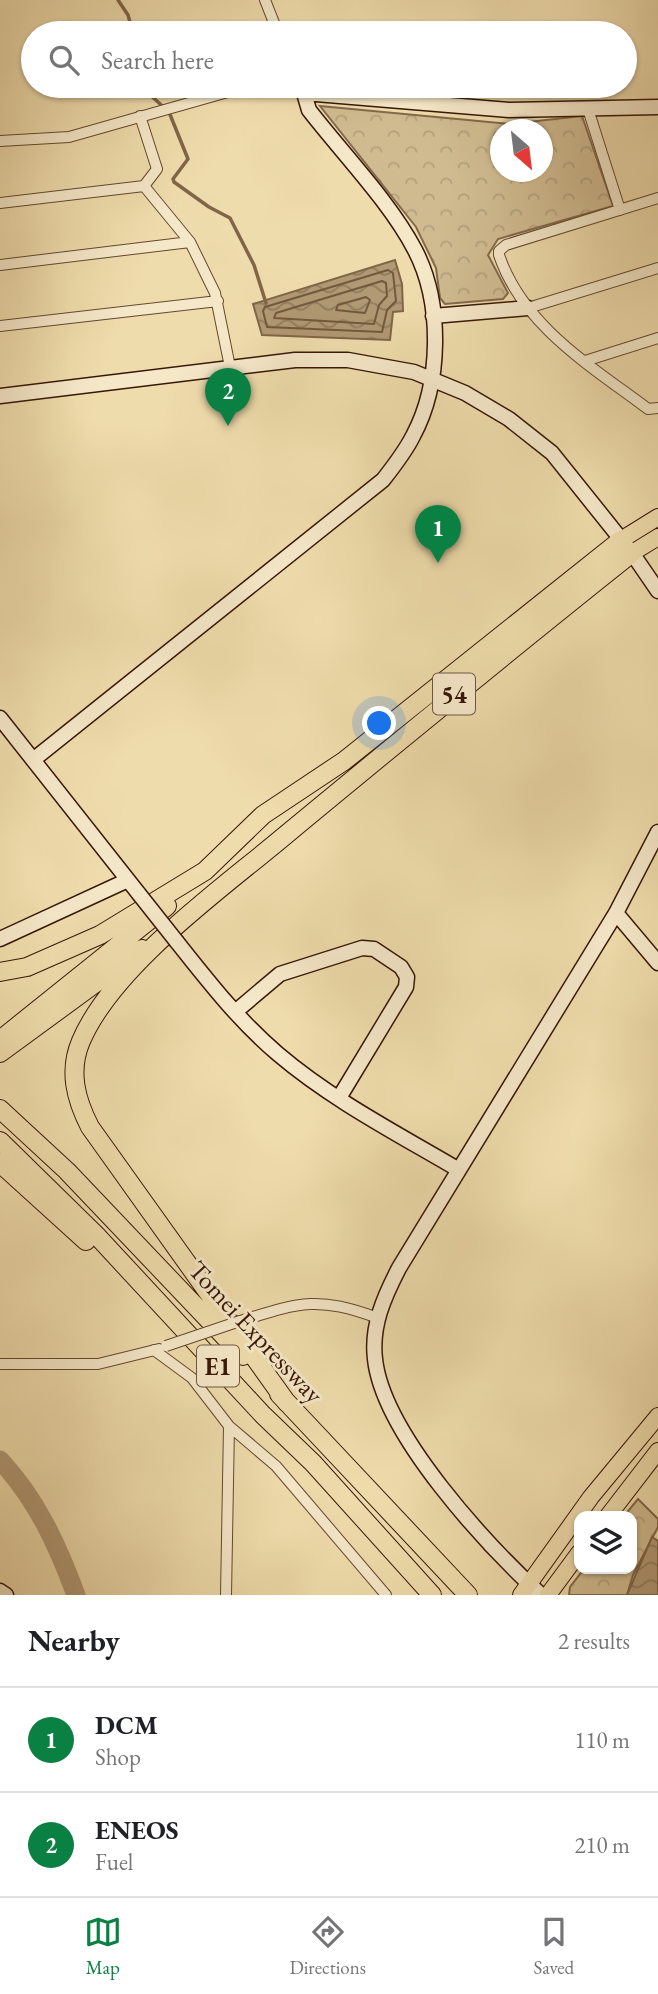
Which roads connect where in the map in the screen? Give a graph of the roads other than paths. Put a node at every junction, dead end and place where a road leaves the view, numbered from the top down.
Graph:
1 (265, 0) edge
2 (273, 21) edge
3 (205, 98) edge
4 (306, 98) edge
5 (391, 98) edge
6 (658, 107) edge
7 (588, 108) junction
8 (140, 116) junction
9 (0, 141) edge
10 (144, 186) junction
11 (658, 198) edge
12 (0, 203) edge
13 (620, 209) junction
14 (190, 242) junction
15 (0, 265) edge
16 (658, 268) edge
17 (218, 301) junction
18 (528, 309) junction
19 (433, 316) junction
20 (0, 326) edge
21 (658, 338) edge
22 (585, 361) junction
23 (230, 367) junction
24 (432, 378) junction
25 (0, 396) edge
26 (658, 408) edge
27 (658, 517) edge
28 (658, 537) edge
29 (627, 547) junction
30 (658, 591) edge
31 (0, 718) edge
32 (33, 761) junction
33 (658, 832) edge
34 (205, 871) junction
35 (128, 880) junction
36 (616, 912) junction
37 (184, 918) junction
38 (0, 939) edge
39 (658, 963) edge
40 (0, 972) edge
41 (235, 1012) junction
42 (1, 1047) edge
43 (339, 1098) junction
44 (0, 1109) edge
45 (0, 1141) edge
46 (0, 1163) edge
47 (458, 1170) junction
48 (378, 1318) junction
49 (154, 1350) junction
50 (0, 1364) edge
51 (287, 1403) junction
52 (263, 1415) junction
53 (658, 1416) edge
54 (229, 1426) junction
55 (658, 1451) edge
56 (612, 1511) edge
57 (574, 1560) edge
58 (0, 1591) edge
59 (530, 1591) edge
60 (6, 1595) edge
61 (226, 1595) edge
62 (387, 1595) edge
63 (432, 1595) edge
64 (468, 1595) edge
65 (548, 1595) edge

1 - 2 street
3 - 8 street
4 - 19 street
5 - 7 street
6 - 7 street
7 - 13 street
8 - 9 street
8 - 10 street
10 - 12 street
10 - 14 street
11 - 13 street
13 - 18 street
14 - 15 street
14 - 17 street
16 - 18 street
17 - 20 street
17 - 23 street
18 - 19 street
18 - 22 street
19 - 24 street
21 - 22 street
22 - 26 street
23 - 24 street
23 - 25 street
24 - 29 street
24 - 32 street
27 - 29 main road, 54
28 - 29 main road, 54
29 - 30 street
29 - 34 highway, 54
29 - 37 highway, 54
31 - 32 street
32 - 35 street
33 - 36 street
34 - 40 highway
34 - 42 highway
35 - 38 street
35 - 41 street, bridge
36 - 39 street
36 - 47 street
37 - 42 highway
37 - 51 highway
41 - 43 street
41 - 43 street
43 - 47 street
44 - 51 highway, Tomei Expressway / E1
45 - 52 highway, Tomei Expressway / E1
46 - 52 highway
47 - 48 street
48 - 49 street, bridge
48 - 59 street
49 - 50 street
49 - 54 street
51 - 64 highway, Tomei Expressway / E1
52 - 63 highway, Tomei Expressway / E1
53 - 59 main road
54 - 61 street
54 - 62 street
55 - 56 main road
57 - 65 main road
58 - 60 street

